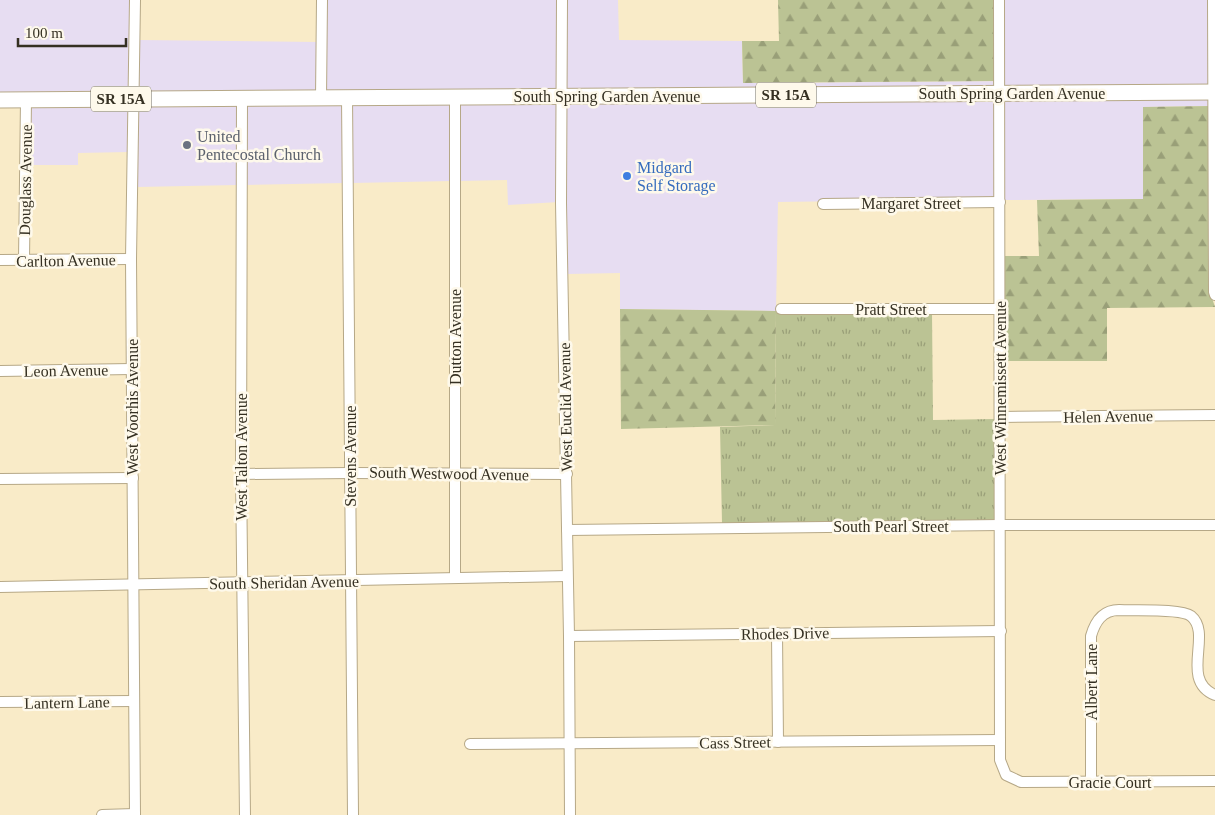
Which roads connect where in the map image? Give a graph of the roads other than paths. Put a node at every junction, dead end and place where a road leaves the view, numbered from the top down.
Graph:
1 (135, 0) edge
2 (322, 0) edge
3 (562, 0) edge
4 (999, 0) edge
5 (1214, 0) edge
6 (1215, 92) edge
7 (999, 94) junction
8 (561, 96) junction
9 (347, 97) junction
10 (455, 97) junction
11 (242, 98) junction
12 (321, 98) junction
13 (134, 99) junction
14 (0, 100) edge
15 (26, 100) junction
16 (1215, 200) edge
17 (1000, 202) junction
18 (823, 204) dead end
19 (132, 259) junction
20 (0, 260) edge
21 (24, 260) junction
22 (1215, 295) edge
23 (781, 309) dead end
24 (1000, 309) junction
25 (132, 369) junction
26 (0, 371) edge
27 (1215, 415) edge
28 (1000, 417) junction
29 (350, 473) junction
30 (241, 474) junction
31 (455, 474) junction
32 (567, 474) junction
33 (133, 478) junction
34 (0, 479) edge
35 (1000, 525) junction
36 (1215, 525) edge
37 (567, 530) junction
38 (568, 576) junction
39 (455, 578) junction
40 (351, 580) junction
41 (242, 583) junction
42 (133, 586) junction
43 (0, 588) edge
44 (1001, 631) junction
45 (777, 633) junction
46 (569, 636) junction
47 (1215, 695) edge
48 (134, 701) junction
49 (0, 702) edge
50 (1000, 740) junction
51 (778, 742) junction
52 (470, 744) dead end
53 (570, 744) junction
54 (1006, 775) joint
55 (1091, 782) junction
56 (1215, 782) edge
57 (102, 815) edge
58 (135, 815) edge
59 (245, 815) edge
60 (353, 815) edge
61 (570, 815) edge

1 - 13 street, West Voorhis Avenue
2 - 12 street
3 - 8 street, West Euclid Avenue
4 - 7 street, West Winnemissett Avenue
5 - 6 street
6 - 7 highway, South Spring Garden Avenue / SR 15A
6 - 16 street
7 - 8 highway, South Spring Garden Avenue / SR 15A
7 - 17 street, West Winnemissett Avenue
8 - 10 highway, South Spring Garden Avenue / SR 15A
8 - 32 street, West Euclid Avenue
9 - 10 highway, South Spring Garden Avenue / SR 15A
9 - 12 highway, South Spring Garden Avenue / SR 15A
9 - 29 street, Stevens Avenue
10 - 31 street, Dutton Avenue
11 - 12 highway, South Spring Garden Avenue / SR 15A
11 - 13 highway, South Spring Garden Avenue / SR 15A
11 - 30 street, West Talton Avenue
13 - 15 highway, South Spring Garden Avenue / SR 15A
13 - 19 street, West Voorhis Avenue
14 - 15 highway, South Spring Garden Avenue / SR 15A
15 - 21 street, Douglass Avenue
16 - 22 street
17 - 18 street, Margaret Street
17 - 24 street, West Winnemissett Avenue
19 - 21 street, Carlton Avenue
19 - 25 street, West Voorhis Avenue
20 - 21 street, Carlton Avenue
23 - 24 street, Pratt Street
24 - 28 street, West Winnemissett Avenue
25 - 26 street, Leon Avenue
25 - 33 street, West Voorhis Avenue
27 - 28 street, Helen Avenue
28 - 35 street, West Winnemissett Avenue
29 - 30 street, South Westwood Avenue
29 - 31 street, South Westwood Avenue
29 - 40 street, Stevens Avenue
30 - 41 street, West Talton Avenue
31 - 32 street, South Westwood Avenue
31 - 39 street, Dutton Avenue
32 - 37 street, West Euclid Avenue
33 - 34 street
33 - 42 street, West Voorhis Avenue
35 - 36 street, South Pearl Street
35 - 37 street, South Pearl Street
35 - 44 street, West Winnemissett Avenue
37 - 38 street, West Euclid Avenue
38 - 39 street, South Sheridan Avenue
38 - 46 street, West Euclid Avenue
39 - 40 street, South Sheridan Avenue
40 - 41 street, South Sheridan Avenue
40 - 60 street, Stevens Avenue
41 - 42 street, South Sheridan Avenue
41 - 59 street, West Talton Avenue
42 - 43 street, South Sheridan Avenue
42 - 48 street, West Voorhis Avenue
44 - 45 street, Rhodes Drive
44 - 50 street, West Winnemissett Avenue
45 - 46 street, Rhodes Drive
45 - 51 street
46 - 53 street, West Euclid Avenue
47 - 55 street, Albert Lane
48 - 49 street, Lantern Lane
48 - 58 street, West Voorhis Avenue
50 - 51 street, Cass Street
50 - 54 street, West Winnemissett Avenue
51 - 53 street, Cass Street
52 - 53 street, Cass Street
53 - 61 street, West Euclid Avenue
54 - 55 street, Gracie Court
55 - 56 street, Gracie Court
57 - 58 street

